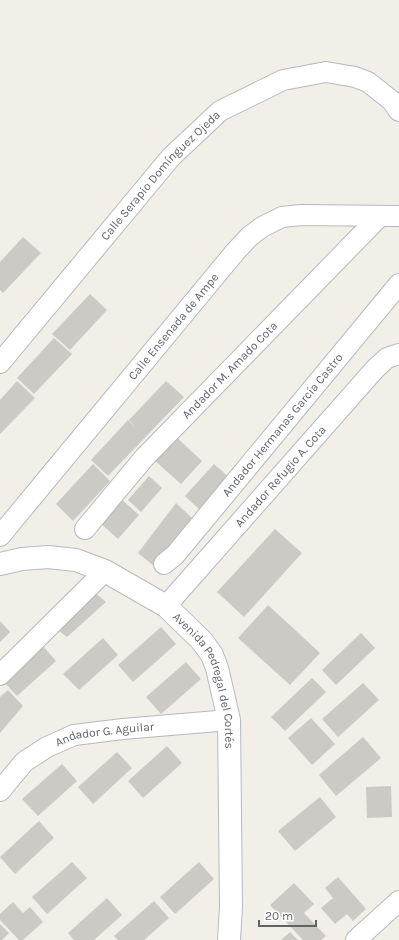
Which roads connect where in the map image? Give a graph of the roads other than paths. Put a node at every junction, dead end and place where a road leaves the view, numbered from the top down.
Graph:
1 (399, 111) edge
2 (390, 216) edge
3 (399, 284) edge
4 (399, 354) edge
5 (0, 362) edge
6 (84, 529) dead end
7 (0, 536) edge
8 (0, 564) edge
9 (164, 564) dead end
10 (105, 571) junction
11 (166, 606) junction
12 (0, 675) edge
13 (229, 720) junction
14 (0, 791) edge
15 (399, 901) edge
16 (228, 940) edge
17 (356, 940) edge

1 - 5 street, Calle Serapio Domínguez Ojeda
2 - 6 street, Andador M. Amado Cota
2 - 7 street, Calle Ensenada de Ampe
3 - 9 street, Andador Hermanas García Castro
4 - 11 street, Andador Refugio A. Cota
8 - 10 street, Avenida Pedregal del Cortés
10 - 11 street, Avenida Pedregal del Cortés
10 - 12 street
11 - 13 street, Avenida Pedregal del Cortés
13 - 14 street, Andador G. Aguilar
13 - 16 street, Avenida Pedregal del Cortés
15 - 17 street

